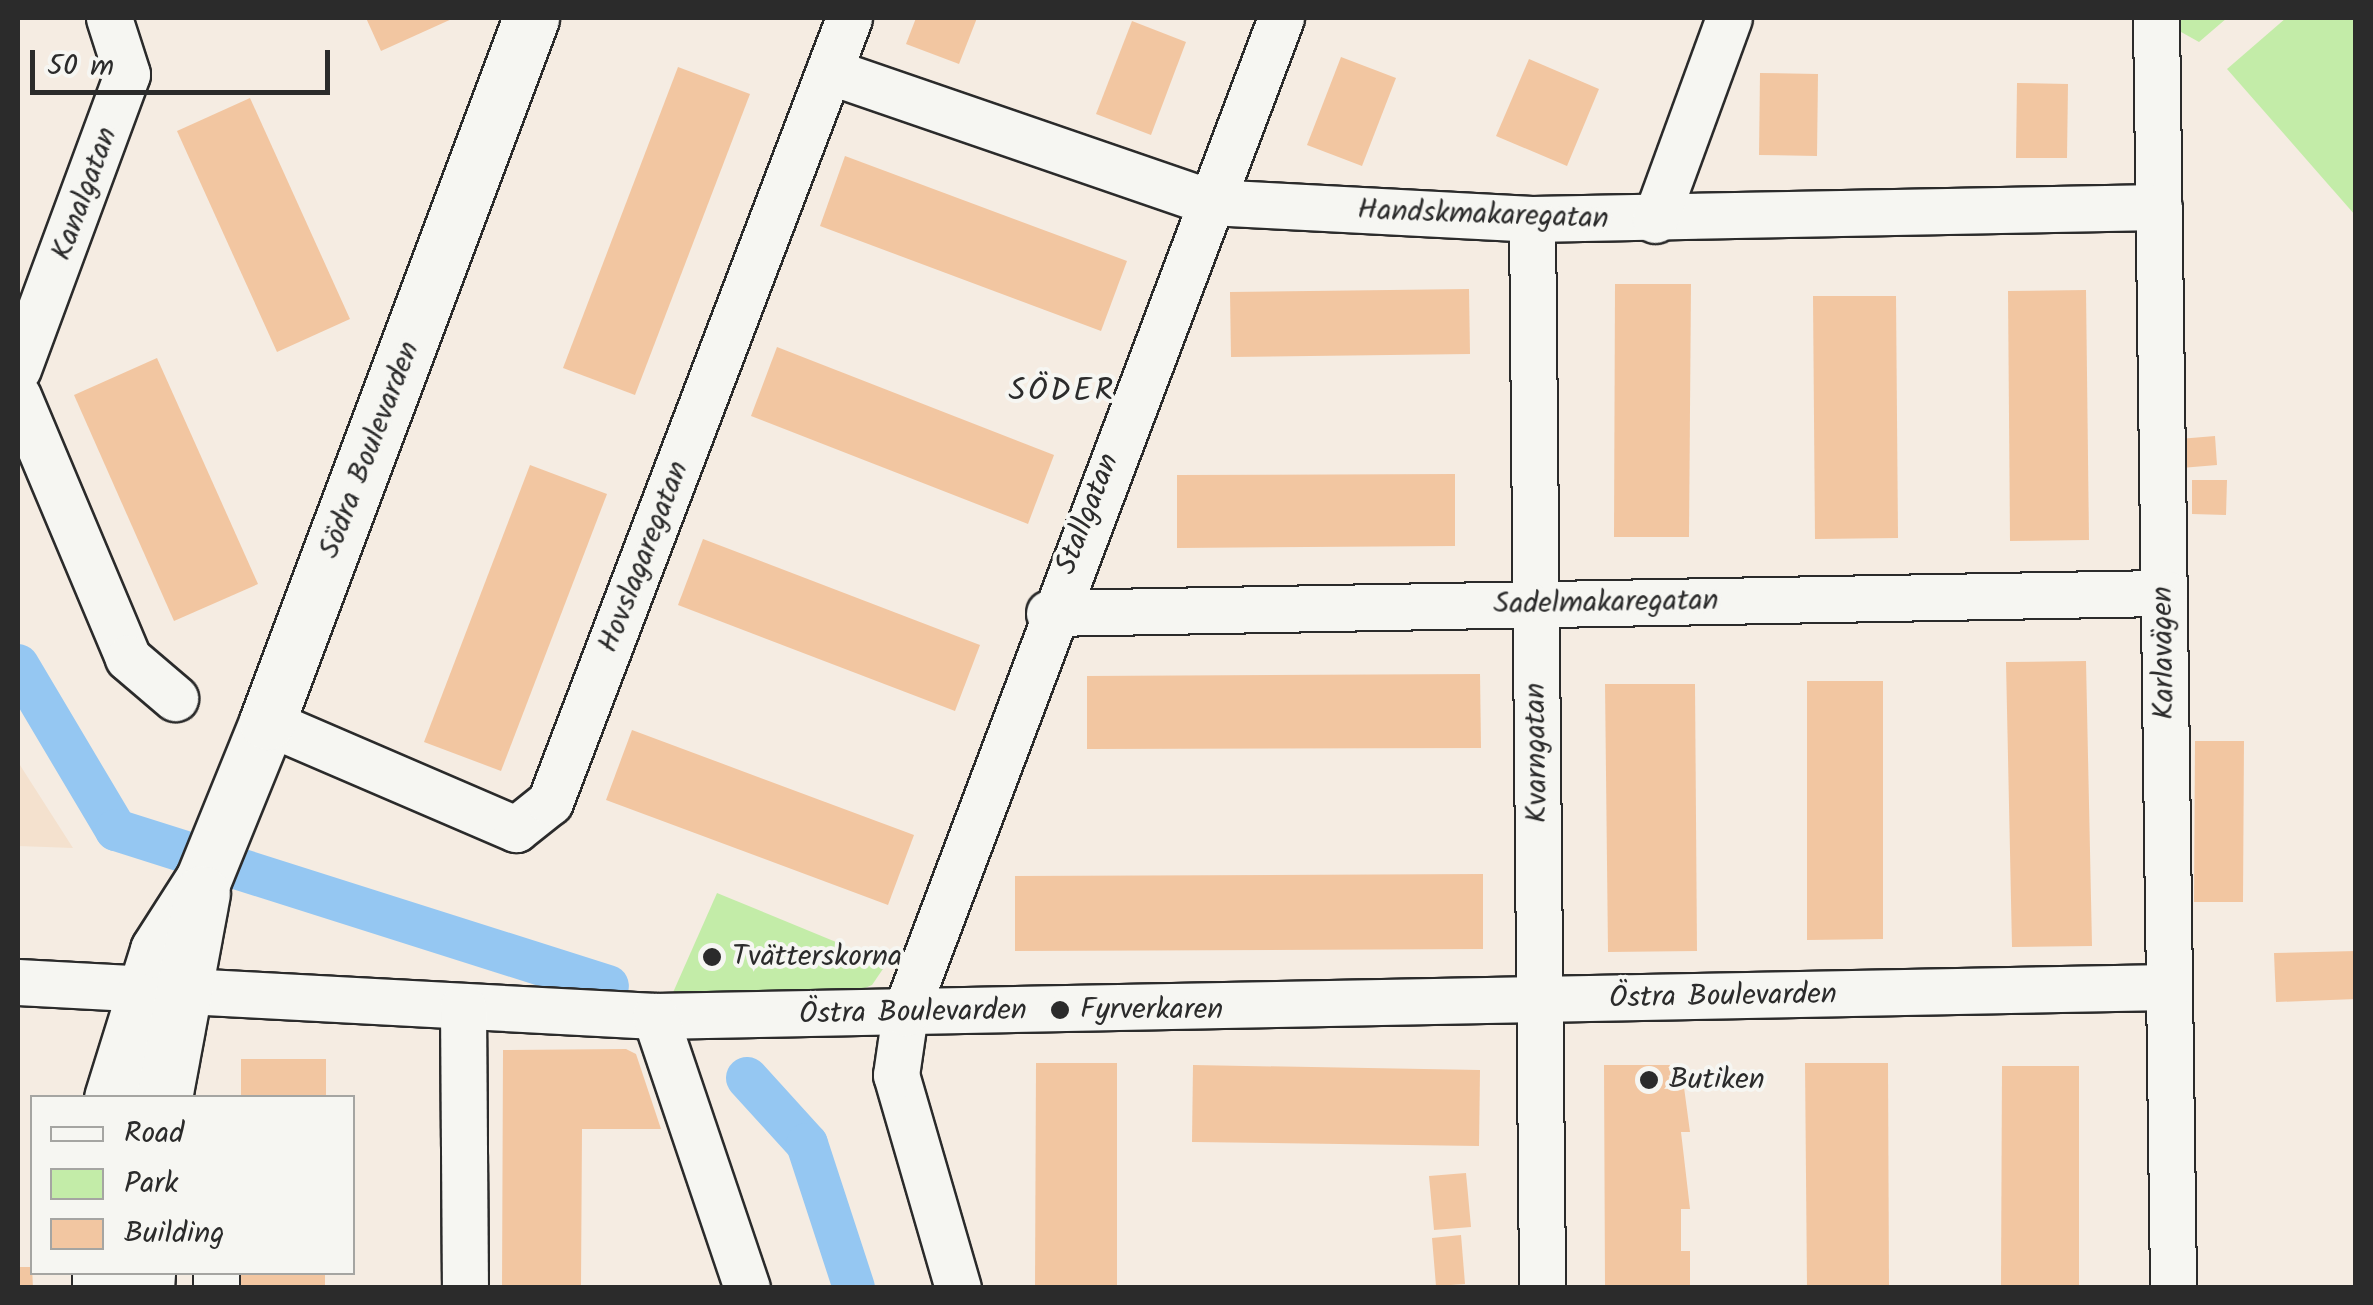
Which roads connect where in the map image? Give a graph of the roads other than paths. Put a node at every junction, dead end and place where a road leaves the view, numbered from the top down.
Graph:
1 (109, 18) edge
2 (531, 18) edge
3 (849, 18) edge
4 (1280, 18) edge
5 (1729, 18) edge
6 (2156, 18) edge
7 (829, 71) junction
8 (1210, 202) junction
9 (2159, 208) junction
10 (1532, 220) junction
11 (1655, 220) junction
12 (18, 369) edge
13 (18, 396) edge
14 (2164, 593) junction
15 (1536, 604) junction
16 (1049, 613) junction
17 (175, 698) dead end
18 (267, 722) junction
19 (18, 982) edge
20 (2169, 987) junction
21 (167, 989) junction
22 (1540, 1000) junction
23 (462, 1006) junction
24 (905, 1013) junction
25 (655, 1016) junction
26 (114, 1095) edge
27 (164, 1095) edge
28 (465, 1288) edge
29 (747, 1288) edge
30 (958, 1288) edge
31 (1542, 1288) edge
32 (2173, 1288) edge

1 - 12 street, Kanalgatan
2 - 18 main road, Södra Boulevarden
3 - 7 street, Hovslagaregatan
4 - 8 street, Stallgatan
5 - 11 street
6 - 9 street, Karlavägen
7 - 8 street, Handskmakaregatan
7 - 18 street, Hovslagaregatan
8 - 10 street, Handskmakaregatan
8 - 16 street, Stallgatan
9 - 11 street, Handskmakaregatan
9 - 14 street, Karlavägen
10 - 11 street, Handskmakaregatan
10 - 15 street, Kvarngatan
13 - 17 street
14 - 15 street, Sadelmakaregatan
14 - 20 street, Karlavägen
15 - 16 street, Sadelmakaregatan
15 - 22 street, Kvarngatan
16 - 24 street, Stallgatan
18 - 21 main road, Södra Boulevarden
19 - 21 street, Östra Boulevarden
20 - 22 street, Östra Boulevarden
20 - 32 street, Karlavägen
21 - 23 street, Östra Boulevarden
21 - 26 main road, Södra Boulevarden
21 - 27 main road, Södra Boulevarden
22 - 24 street, Östra Boulevarden
22 - 31 street, Kvarngatan
23 - 25 street, Östra Boulevarden
23 - 28 street
24 - 25 street, Östra Boulevarden
24 - 30 street, Stallgatan
25 - 29 street

